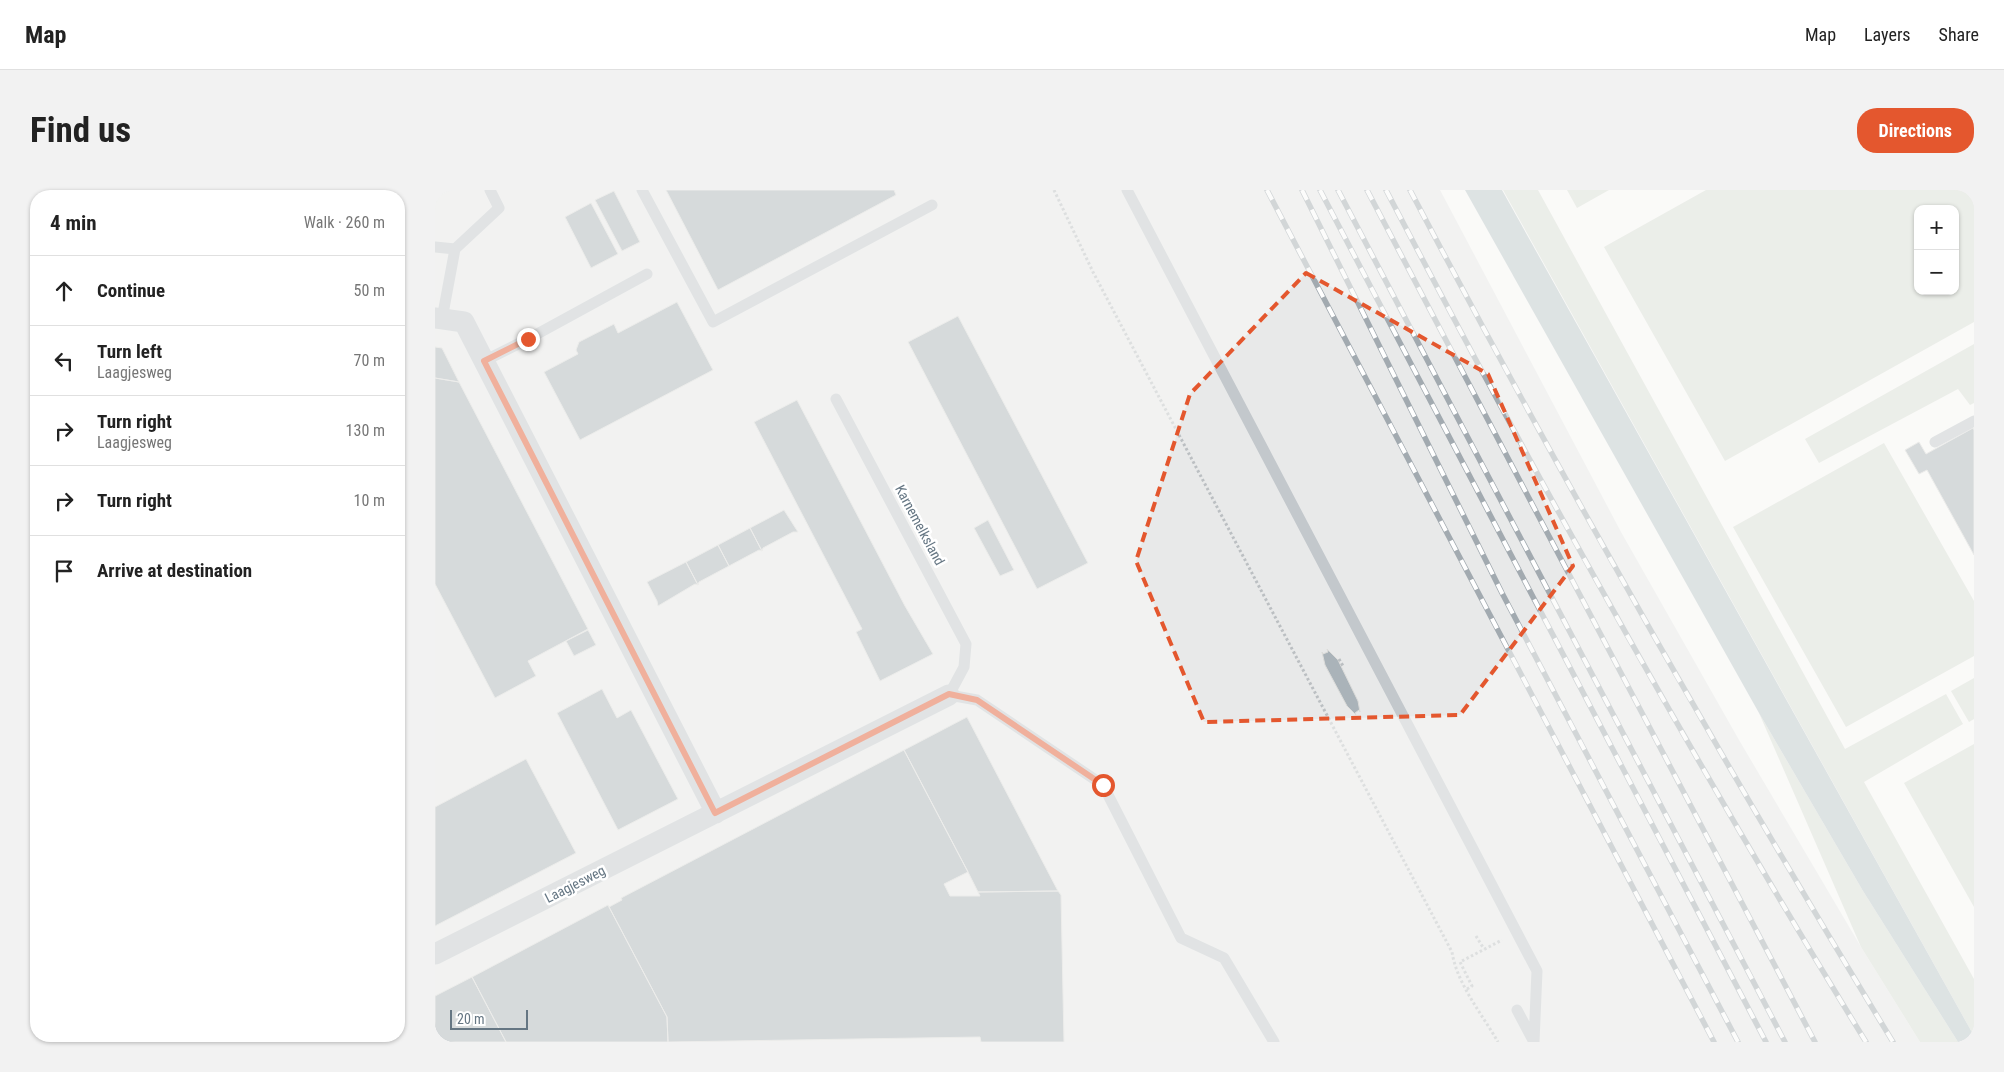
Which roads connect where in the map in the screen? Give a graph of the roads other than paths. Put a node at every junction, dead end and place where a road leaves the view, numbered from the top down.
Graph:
1 (490, 190) edge
2 (642, 190) edge
3 (1127, 190) edge
4 (932, 205) dead end
5 (435, 246) edge
6 (455, 249) junction
7 (647, 274) dead end
8 (439, 319) edge
9 (484, 361) junction
10 (836, 399) dead end
11 (1974, 421) edge
12 (1935, 442) dead end
13 (949, 694) junction
14 (715, 813) junction
15 (435, 954) edge
16 (1517, 1010) dead end
17 (1274, 1042) edge
18 (1534, 1042) edge

1 - 6 lane
2 - 4 lane
3 - 18 lane
5 - 6 lane
6 - 8 lane
7 - 9 lane
8 - 9 street
9 - 14 street
10 - 13 lane, Karnemelksland
11 - 12 lane
13 - 14 street, Laagjesweg
13 - 17 lane
14 - 15 street, Laagjesweg
16 - 18 lane

